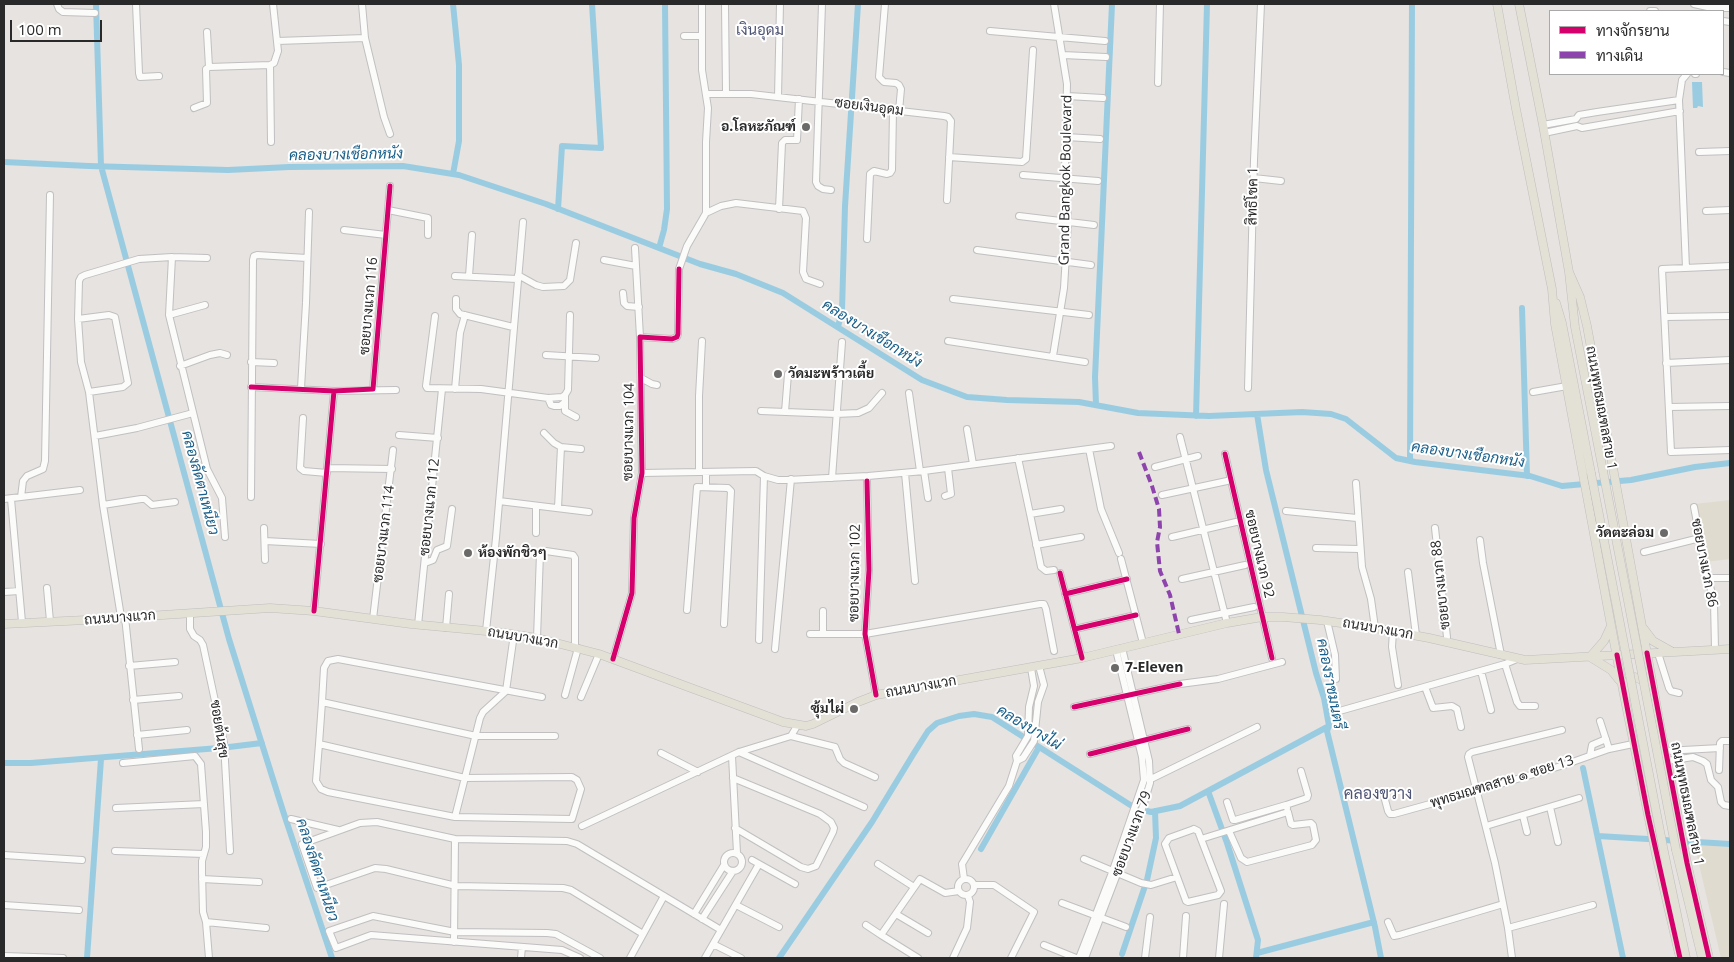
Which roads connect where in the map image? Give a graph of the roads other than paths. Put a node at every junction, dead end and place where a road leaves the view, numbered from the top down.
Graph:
1 (57, 4) edge
2 (136, 4) edge
3 (273, 4) edge
4 (362, 4) edge
5 (702, 4) edge
6 (725, 4) edge
7 (780, 4) edge
8 (822, 4) edge
9 (886, 4) edge
10 (1054, 4) edge
11 (1160, 4) edge
12 (1261, 4) edge
13 (1497, 4) edge
14 (1519, 4) edge
15 (1694, 4) edge
16 (1730, 8) edge
17 (95, 13) dead end
18 (990, 31) dead end
19 (207, 32) dead end
20 (684, 36) dead end
21 (702, 36) junction
22 (1060, 37) junction
23 (365, 38) junction
24 (277, 41) junction
25 (1105, 41) dead end
26 (1032, 50) dead end
27 (1063, 55) junction
28 (1106, 57) dead end
29 (270, 65) junction
30 (209, 67) junction
31 (1686, 75) edge
32 (159, 76) dead end
33 (1158, 83) dead end
34 (726, 93) junction
35 (707, 94) junction
36 (1067, 96) junction
37 (778, 97) junction
38 (1103, 98) dead end
39 (799, 99) junction
40 (1680, 100) junction
41 (820, 101) junction
42 (194, 108) dead end
43 (896, 110) junction
44 (1597, 112) junction
45 (1680, 112) junction
46 (1599, 124) junction
47 (1543, 129) junction
48 (390, 134) dead end
49 (1066, 137) junction
50 (1100, 139) dead end
51 (271, 142) dead end
52 (1730, 151) edge
53 (1699, 152) dead end
54 (949, 157) junction
55 (1023, 175) dead end
56 (1066, 178) junction
57 (1254, 178) junction
58 (1098, 181) dead end
59 (1281, 181) dead end
60 (390, 186) dead end
61 (831, 190) dead end
62 (50, 195) dead end
63 (947, 200) dead end
64 (779, 209) junction
65 (388, 210) junction
66 (1730, 210) edge
67 (1706, 211) dead end
68 (309, 212) dead end
69 (706, 213) junction
70 (1019, 216) dead end
71 (523, 222) dead end
72 (1068, 222) junction
73 (1094, 225) dead end
74 (344, 230) dead end
75 (386, 235) junction
76 (428, 235) dead end
77 (472, 236) dead end
78 (867, 239) dead end
79 (576, 243) dead end
80 (635, 248) dead end
81 (977, 250) dead end
82 (172, 257) junction
83 (207, 258) dead end
84 (307, 258) junction
85 (604, 260) dead end
86 (1066, 262) junction
87 (1091, 265) dead end
88 (636, 266) junction
89 (1730, 266) edge
90 (1686, 268) junction
91 (1569, 272) junction
92 (455, 276) dead end
93 (468, 276) junction
94 (517, 277) junction
95 (820, 284) dead end
96 (1552, 289) junction
97 (623, 292) dead end
98 (456, 299) dead end
99 (953, 299) dead end
100 (205, 305) dead end
101 (639, 307) junction
102 (1060, 312) junction
103 (169, 315) junction
104 (465, 315) junction
105 (570, 315) dead end
106 (1089, 315) dead end
107 (435, 316) dead end
108 (1730, 316) edge
109 (1666, 317) junction
110 (78, 319) junction
111 (513, 327) junction
112 (640, 337) junction
113 (702, 341) dead end
114 (948, 341) dead end
115 (842, 342) dead end
116 (227, 355) dead end
117 (546, 355) dead end
118 (1053, 356) junction
119 (569, 357) junction
120 (596, 358) dead end
121 (1730, 360) edge
122 (252, 362) junction
123 (1085, 362) dead end
124 (1666, 363) junction
125 (274, 364) dead end
126 (180, 366) junction
127 (788, 374) dead end
128 (641, 378) junction
129 (658, 385) dead end
130 (1567, 386) junction
131 (251, 387) junction
132 (301, 388) junction
133 (1248, 388) dead end
134 (373, 389) junction
135 (442, 389) junction
136 (455, 389) junction
137 (396, 390) dead end
138 (334, 391) junction
139 (89, 392) junction
140 (1534, 392) dead end
141 (508, 393) junction
142 (882, 393) dead end
143 (909, 393) dead end
144 (565, 399) junction
145 (1730, 406) edge
146 (1669, 407) junction
147 (761, 411) dead end
148 (785, 412) junction
149 (193, 413) junction
150 (836, 414) junction
151 (576, 416) dead end
152 (303, 418) dead end
153 (967, 429) dead end
154 (544, 433) dead end
155 (398, 435) dead end
156 (95, 436) junction
157 (1180, 437) dead end
158 (438, 438) junction
159 (561, 446) junction
160 (1111, 446) dead end
161 (581, 448) dead end
162 (1089, 449) junction
163 (393, 450) dead end
164 (1730, 450) edge
165 (1225, 454) dead end
166 (1198, 456) dead end
167 (1018, 458) junction
168 (1186, 459) junction
169 (973, 464) junction
170 (1155, 467) dead end
171 (948, 468) junction
172 (392, 469) junction
173 (327, 470) junction
174 (922, 471) junction
175 (702, 472) junction
176 (642, 473) junction
177 (905, 473) junction
178 (764, 476) junction
179 (832, 478) junction
180 (791, 480) junction
181 (867, 481) dead end
182 (1226, 481) dead end
183 (1356, 484) dead end
184 (706, 487) junction
185 (1194, 489) junction
186 (80, 490) dead end
187 (1162, 495) dead end
188 (945, 496) dead end
189 (21, 497) junction
190 (251, 497) dead end
191 (928, 498) dead end
192 (7, 499) edge
193 (499, 501) junction
194 (175, 502) dead end
195 (103, 505) junction
196 (536, 506) junction
197 (1694, 507) dead end
198 (558, 508) junction
199 (1061, 508) dead end
200 (452, 510) dead end
201 (1286, 511) dead end
202 (588, 512) dead end
203 (1030, 514) junction
204 (1358, 518) junction
205 (1236, 522) dead end
206 (264, 528) dead end
207 (1435, 528) dead end
208 (1204, 530) junction
209 (536, 533) dead end
210 (225, 536) dead end
211 (1081, 537) dead end
212 (1172, 537) dead end
213 (1700, 538) junction
214 (1480, 540) dead end
215 (265, 541) junction
216 (321, 544) junction
217 (1036, 544) junction
218 (1316, 548) dead end
219 (1360, 550) junction
220 (1644, 552) dead end
221 (266, 560) dead end
222 (425, 563) junction
223 (1245, 565) dead end
224 (1215, 572) junction
225 (1408, 572) dead end
226 (1632, 575) junction
227 (1708, 578) junction
228 (1730, 578) edge
229 (1182, 579) dead end
230 (1127, 580) junction
231 (915, 581) dead end
232 (47, 588) dead end
233 (19, 591) junction
234 (4, 592) edge
235 (1605, 592) junction
236 (449, 594) dead end
237 (1065, 594) junction
238 (1254, 607) dead end
239 (687, 610) dead end
240 (314, 611) junction
241 (823, 611) dead end
242 (190, 613) junction
243 (1225, 613) junction
244 (1136, 615) junction
245 (123, 617) junction
246 (1262, 617) junction
247 (373, 619) junction
248 (1191, 620) dead end
249 (1323, 620) junction
250 (50, 621) junction
251 (22, 622) junction
252 (1227, 623) junction
253 (4, 624) edge
254 (724, 624) dead end
255 (418, 625) junction
256 (1611, 625) junction
257 (1642, 626) junction
258 (446, 628) junction
259 (1375, 628) junction
260 (1075, 629) junction
261 (1393, 631) junction
262 (486, 632) junction
263 (514, 634) junction
264 (810, 634) dead end
265 (823, 634) junction
266 (865, 634) junction
267 (1416, 636) junction
268 (537, 638) junction
269 (759, 640) dead end
270 (1446, 642) junction
271 (1143, 643) junction
272 (576, 648) junction
273 (775, 649) dead end
274 (1119, 649) junction
275 (1715, 649) junction
276 (1730, 649) edge
277 (1054, 651) dead end
278 (1647, 653) junction
279 (1658, 653) junction
280 (1675, 653) junction
281 (599, 654) junction
282 (1501, 655) junction
283 (1617, 655) junction
284 (1590, 657) junction
285 (1082, 658) junction
286 (1272, 658) dead end
287 (613, 659) junction
288 (1517, 659) junction
289 (174, 662) dead end
290 (1282, 662) dead end
291 (1505, 664) junction
292 (130, 666) junction
293 (1035, 667) junction
294 (1482, 671) junction
295 (1336, 679) dead end
296 (1398, 684) dead end
297 (1425, 687) junction
298 (1623, 690) junction
299 (506, 691) junction
300 (1679, 693) dead end
301 (565, 695) dead end
302 (876, 695) junction
303 (179, 696) dead end
304 (1130, 696) junction
305 (542, 697) dead end
306 (581, 697) dead end
307 (133, 700) junction
308 (322, 702) junction
309 (1535, 706) dead end
310 (1074, 707) dead end
311 (1657, 709) junction
312 (1492, 710) dead end
313 (1627, 711) junction
314 (1336, 712) dead end
315 (1600, 722) dead end
316 (797, 726) junction
317 (1257, 727) dead end
318 (1461, 727) dead end
319 (1188, 729) dead end
320 (187, 730) dead end
321 (1562, 730) dead end
322 (137, 735) junction
323 (476, 736) junction
324 (555, 736) dead end
325 (791, 736) junction
326 (1606, 739) junction
327 (1141, 741) junction
328 (1730, 741) edge
329 (319, 744) junction
330 (1634, 744) junction
331 (1720, 748) junction
332 (139, 749) dead end
333 (1609, 750) junction
334 (1665, 751) junction
335 (739, 752) junction
336 (661, 753) dead end
337 (1090, 754) dead end
338 (1590, 755) junction
339 (732, 756) junction
340 (1017, 761) junction
341 (1667, 761) junction
342 (123, 763) dead end
343 (1718, 770) dead end
344 (1300, 771) dead end
345 (698, 772) junction
346 (875, 777) dead end
347 (465, 778) junction
348 (733, 778) junction
349 (1151, 779) junction
350 (1477, 791) junction
351 (1384, 796) dead end
352 (1579, 798) dead end
353 (1227, 802) dead end
354 (204, 804) junction
355 (1730, 806) edge
356 (864, 807) dead end
357 (1550, 807) junction
358 (116, 808) dead end
359 (1287, 809) junction
360 (1524, 816) junction
361 (455, 817) junction
362 (291, 819) dead end
363 (582, 826) dead end
364 (1486, 826) junction
365 (735, 828) junction
366 (339, 830) junction
367 (1225, 832) junction
368 (1527, 832) dead end
369 (454, 839) junction
370 (1201, 839) junction
371 (1558, 842) dead end
372 (115, 851) dead end
373 (230, 851) dead end
374 (737, 853) junction
375 (204, 854) junction
376 (4, 855) edge
377 (1084, 859) dead end
378 (82, 860) dead end
379 (752, 860) dead end
380 (759, 864) junction
381 (878, 864) dead end
382 (724, 865) junction
383 (733, 871) junction
384 (1115, 871) junction
385 (1178, 877) junction
386 (202, 879) junction
387 (964, 879) junction
388 (259, 882) dead end
389 (796, 884) dead end
390 (975, 885) junction
391 (454, 886) junction
392 (914, 887) junction
393 (959, 891) junction
394 (664, 896) junction
395 (968, 896) junction
396 (1062, 903) dead end
397 (736, 904) junction
398 (1224, 904) dead end
399 (1503, 904) junction
400 (4, 905) edge
401 (1593, 905) dead end
402 (79, 910) dead end
403 (694, 914) junction
404 (896, 914) junction
405 (1097, 916) junction
406 (1186, 916) dead end
407 (1150, 917) dead end
408 (702, 918) junction
409 (206, 922) junction
410 (1388, 922) dead end
411 (866, 925) dead end
412 (779, 927) dead end
413 (1126, 927) dead end
414 (266, 928) dead end
415 (1508, 928) junction
416 (721, 930) junction
417 (454, 932) junction
418 (928, 933) dead end
419 (643, 934) junction
420 (881, 935) junction
421 (454, 942) junction
422 (713, 944) junction
423 (1044, 946) dead end
424 (522, 947) junction
425 (4, 956) edge
426 (63, 958) edge
427 (209, 958) edge
428 (521, 958) edge
429 (580, 958) edge
430 (600, 958) edge
431 (630, 958) edge
432 (705, 958) edge
433 (741, 958) edge
434 (918, 958) edge
435 (953, 958) edge
436 (1012, 958) edge
437 (1077, 958) edge
438 (1085, 958) edge
439 (1145, 958) edge
440 (1183, 958) edge
441 (1219, 958) edge
442 (1512, 958) edge
443 (1680, 958) edge
444 (1686, 958) edge
445 (1702, 958) edge
446 (1709, 958) edge

1 - 17 street
2 - 32 street
3 - 24 street
4 - 23 street
5 - 21 street
6 - 34 street
7 - 37 street
8 - 41 street
9 - 43 street
10 - 22 street, Grand Bangkok Boulevard
11 - 33 street
12 - 57 street, สิทธิโชค 1
13 - 96 main road, ถนนพุทธมณฑลสาย 1
14 - 47 main road, ถนนพุทธมณฑลสาย 1
15 - 16 street
18 - 22 street
19 - 30 street
20 - 21 street
21 - 35 street
22 - 25 street
22 - 27 street, Grand Bangkok Boulevard
23 - 24 street
23 - 48 street
24 - 29 street
26 - 54 street
27 - 28 street
27 - 36 street, Grand Bangkok Boulevard
29 - 30 street
29 - 51 street
30 - 42 street
31 - 40 street
34 - 35 street, ซอยเงินอุดม
34 - 37 street, ซอยเงินอุดม
35 - 69 street
36 - 38 street
36 - 49 street, Grand Bangkok Boulevard
37 - 39 street, ซอยเงินอุดม
39 - 41 street, ซอยเงินอุดม
39 - 64 street
40 - 44 street
40 - 45 street
41 - 43 street, ซอยเงินอุดม
41 - 61 street
43 - 54 street, ซอยเงินอุดม
43 - 78 street
44 - 46 street
44 - 47 street
45 - 46 street
45 - 90 street
46 - 47 street
47 - 91 main road, ถนนพุทธมณฑลสาย 1
49 - 50 street
49 - 56 street, Grand Bangkok Boulevard
52 - 53 street
54 - 63 street, ซอยเงินอุดม
55 - 56 street
56 - 58 street
56 - 72 street, Grand Bangkok Boulevard
57 - 59 street
57 - 133 street, สิทธิโชค 1
60 - 65 street, ซอยบางแวก 116
62 - 189 street
64 - 69 street
64 - 95 street
65 - 75 street, ซอยบางแวก 116
65 - 76 street
66 - 67 street
68 - 84 street
69 - 112 street
70 - 72 street
71 - 94 street
72 - 73 street
72 - 86 street, Grand Bangkok Boulevard
74 - 75 street
75 - 134 street, ซอยบางแวก 116
77 - 93 street
79 - 94 street
80 - 88 street, ซอยบางแวก 104
81 - 86 street
82 - 83 street
82 - 103 street
82 - 110 street
84 - 122 street
84 - 132 street
85 - 88 street
86 - 87 street
86 - 102 street, Grand Bangkok Boulevard
88 - 101 street, ซอยบางแวก 104
89 - 90 street
90 - 109 street
91 - 226 main road, ถนนพุทธมณฑลสาย 1
91 - 445 main road, ถนนพุทธมณฑลสาย 1, bridge
92 - 93 street
93 - 94 street
94 - 111 street
96 - 130 main road, ถนนพุทธมณฑลสาย 1
96 - 444 main road, ถนนพุทธมณฑลสาย 1, bridge
97 - 101 street
98 - 104 street
99 - 102 street
100 - 103 street
101 - 112 street, ซอยบางแวก 104
102 - 106 street
102 - 118 street, Grand Bangkok Boulevard
103 - 126 street
104 - 111 street
104 - 136 street
105 - 119 street
107 - 135 street
108 - 109 street
109 - 124 street
110 - 139 street
110 - 139 street
111 - 141 street
112 - 128 street, ซอยบางแวก 104
113 - 175 street
114 - 118 street
115 - 150 street
116 - 126 street
117 - 119 street
118 - 123 street
119 - 120 street
119 - 144 street
121 - 124 street
122 - 125 street
122 - 131 street
124 - 146 street
126 - 149 street
127 - 148 street
128 - 129 street
128 - 176 street, ซอยบางแวก 104
130 - 140 street
130 - 235 main road, ถนนพุทธมณฑลสาย 1
131 - 132 street
131 - 190 street
132 - 138 street
134 - 137 street
134 - 138 street
135 - 136 street
135 - 158 street, ซอยบางแวก 112
136 - 141 street
138 - 173 street
139 - 156 street
141 - 144 street
141 - 193 street
142 - 150 street
143 - 174 street
144 - 151 street
145 - 146 street
146 - 164 street
147 - 148 street
148 - 150 street
149 - 156 street
149 - 210 street
150 - 179 street
152 - 173 street
153 - 169 street
154 - 159 street
155 - 158 street
156 - 195 street
157 - 168 street
158 - 222 street, ซอยบางแวก 112
159 - 161 street
159 - 198 street
160 - 162 street
162 - 167 street
162 - 230 street
163 - 172 street, ซอยบางแวก 114
165 - 246 street, ซอยบางแวก 92
166 - 168 street
167 - 169 street
167 - 203 street
168 - 170 street
168 - 185 street
169 - 171 street
171 - 174 street
171 - 188 street
172 - 173 street
172 - 247 street, ซอยบางแวก 114
173 - 216 street
174 - 177 street
174 - 191 street
175 - 176 street
175 - 178 street
175 - 184 street
176 - 287 street, ซอยบางแวก 104
177 - 179 street
177 - 231 street
178 - 180 street
178 - 269 street
179 - 180 street
180 - 273 street
181 - 266 street, ซอยบางแวก 102
182 - 185 street
183 - 204 street
184 - 239 street
184 - 254 street
185 - 187 street
185 - 208 street
186 - 189 street
189 - 192 street
192 - 233 street
193 - 196 street
193 - 262 street
194 - 195 street
195 - 245 street
196 - 198 street
196 - 209 street
197 - 213 street, ซอยบางแวก 86
198 - 202 street
199 - 203 street
200 - 222 street
201 - 204 street
203 - 217 street
204 - 219 street
205 - 208 street
206 - 215 street
207 - 270 street, ซอยบางแวก 88
208 - 212 street
208 - 224 street
211 - 217 street
213 - 220 street
213 - 227 street, ซอยบางแวก 86
214 - 282 street
215 - 216 street
215 - 221 street
216 - 240 street
217 - 237 street
218 - 219 street
219 - 259 street
222 - 255 street, ซอยบางแวก 112
223 - 224 street
224 - 229 street
224 - 243 street
225 - 267 street
226 - 235 main road
226 - 257 main road, ถนนพุทธมณฑลสาย 1
227 - 228 street
227 - 275 street, ซอยบางแวก 86
230 - 237 street
230 - 244 street
232 - 250 street
233 - 234 street
233 - 251 street
235 - 256 main road, ถนนพุทธมณฑลสาย 1
236 - 258 street
237 - 260 street
238 - 243 street
240 - 242 main road, ถนนบางแวก
240 - 247 main road, ถนนบางแวก
241 - 265 street
242 - 245 main road, ถนนบางแวก
242 - 373 street, ซอยต้นสุข
243 - 248 street
243 - 252 street
244 - 260 street
244 - 271 street
245 - 250 main road, ถนนบางแวก
245 - 292 street
246 - 249 main road, ถนนบางแวก
246 - 252 main road, ถนนบางแวก
246 - 286 street, ซอยบางแวก 92
247 - 255 main road, ถนนบางแวก
249 - 259 main road, ถนนบางแวก
249 - 295 street
250 - 251 main road, ถนนบางแวก
251 - 253 main road, ถนนบางแวก
252 - 271 main road, ถนนบางแวก
255 - 258 main road, ถนนบางแวก
256 - 283 main road, ถนนพุทธมณฑลสาย 1
256 - 284 main road
257 - 278 main road, ถนนพุทธมณฑลสาย 1
257 - 280 main road
258 - 262 main road, ถนนบางแวก
259 - 261 main road, ถนนบางแวก
260 - 285 street
261 - 267 main road, ถนนบางแวก
261 - 296 street
262 - 263 main road, ถนนบางแวก
263 - 268 main road, ถนนบางแวก
263 - 299 street
264 - 265 street
265 - 266 street
266 - 277 street
266 - 302 street, ซอยบางแวก 102
267 - 270 main road, ถนนบางแวก
268 - 272 main road, ถนนบางแวก
268 - 272 street
270 - 282 main road, ถนนบางแวก
271 - 274 main road, ถนนบางแวก
272 - 281 main road, ถนนบางแวก
272 - 301 street
274 - 285 main road, ถนนบางแวก
274 - 304 street, ซอยบางแวก 79
275 - 276 main road, ถนนบางแวก
275 - 280 main road, ถนนบางแวก
278 - 279 main road, ถนนบางแวก
278 - 283 main road, ถนนบางแวก
278 - 311 main road, ถนนพุทธมณฑลสาย 1
279 - 280 main road, ถนนบางแวก
279 - 300 street
281 - 287 main road, ถนนบางแวก
281 - 306 street
282 - 288 main road, ถนนบางแวก
283 - 284 main road, ถนนบางแวก
283 - 298 main road, ถนนพุทธมณฑลสาย 1
284 - 288 main road, ถนนบางแวก
284 - 298 main road
285 - 293 main road, ถนนบางแวก
287 - 316 main road, ถนนบางแวก
288 - 291 street
289 - 292 street
290 - 304 street
291 - 294 street
291 - 309 street
292 - 307 street
293 - 302 main road, ถนนบางแวก
293 - 340 street
293 - 340 street
294 - 297 street
294 - 312 street
297 - 314 street
297 - 318 street
298 - 313 main road, ถนนพุทธมณฑลสาย 1
299 - 305 street
299 - 308 street
299 - 323 street
302 - 316 main road, ถนนบางแวก
303 - 307 street
304 - 310 street
304 - 327 street, ซอยบางแวก 79
307 - 322 street
308 - 323 street
308 - 329 street
311 - 313 main road
311 - 334 main road, ถนนพุทธมณฑลสาย 1
313 - 330 main road, ถนนพุทธมณฑลสาย 1
315 - 326 street
316 - 325 street
317 - 349 street
319 - 327 street
320 - 322 street
321 - 350 street
322 - 332 street
323 - 324 street
323 - 347 street
325 - 335 street
325 - 346 street
326 - 333 street
326 - 338 street
327 - 337 street
327 - 349 street, ซอยบางแวก 79
327 - 384 street, ซอยบางแวก 79
328 - 331 street
329 - 347 street
329 - 361 street
330 - 333 street, พุทธมณฑลสาย ๑ ซอย 13
330 - 443 main road, ถนนพุทธมณฑลสาย 1
331 - 334 street
331 - 343 street
333 - 338 street, พุทธมณฑลสาย ๑ ซอย 13
334 - 341 main road, ถนนพุทธมณฑลสาย 1
335 - 339 street
335 - 356 street
336 - 345 street
338 - 350 street, พุทธมณฑลสาย ๑ ซอย 13
339 - 345 street
339 - 348 street
340 - 387 street
341 - 355 street
341 - 446 main road, ถนนพุทธมณฑลสาย 1
342 - 354 street
344 - 359 street
345 - 363 street
347 - 361 street
347 - 361 street
348 - 365 street
348 - 365 street
349 - 384 street, ซอยบางแวก 79
350 - 351 street, พุทธมณฑลสาย ๑ ซอย 13
350 - 364 street
352 - 357 street
353 - 359 street
354 - 358 street
354 - 375 street
357 - 360 street
357 - 371 street
359 - 367 street
359 - 367 street
360 - 364 street
360 - 368 street
362 - 366 street
364 - 399 street
365 - 374 street
366 - 369 street
366 - 391 street
367 - 370 street
369 - 391 street
369 - 394 street
370 - 385 street
370 - 385 street
372 - 375 street
374 - 382 street
374 - 383 street
375 - 386 street
376 - 378 street
377 - 384 street
379 - 380 street
380 - 389 street
380 - 397 street
381 - 392 street
382 - 383 street
382 - 403 street
383 - 408 street
384 - 385 street
384 - 405 street, ซอยบางแวก 79
386 - 388 street
386 - 409 street
387 - 390 street
387 - 393 street
390 - 395 street
390 - 436 street
391 - 417 street
391 - 419 street
392 - 393 street
392 - 404 street
393 - 395 street
394 - 403 street
394 - 419 street
395 - 435 street
396 - 405 street
397 - 412 street
397 - 416 street
398 - 441 street
399 - 410 street
399 - 415 street
400 - 402 street
401 - 415 street
403 - 408 street
404 - 418 street
404 - 420 street
405 - 413 street
405 - 437 street, ซอยบางแวก 79
405 - 438 street, ซอยบางแวก 79
406 - 440 street
407 - 439 street
408 - 416 street
409 - 414 street
409 - 427 street
411 - 420 street
415 - 442 street
416 - 422 street
417 - 421 street
417 - 421 street
417 - 430 street
419 - 431 street
420 - 434 street
421 - 424 street
422 - 432 street
422 - 433 street
423 - 437 street
424 - 428 street
424 - 429 street
425 - 426 street

